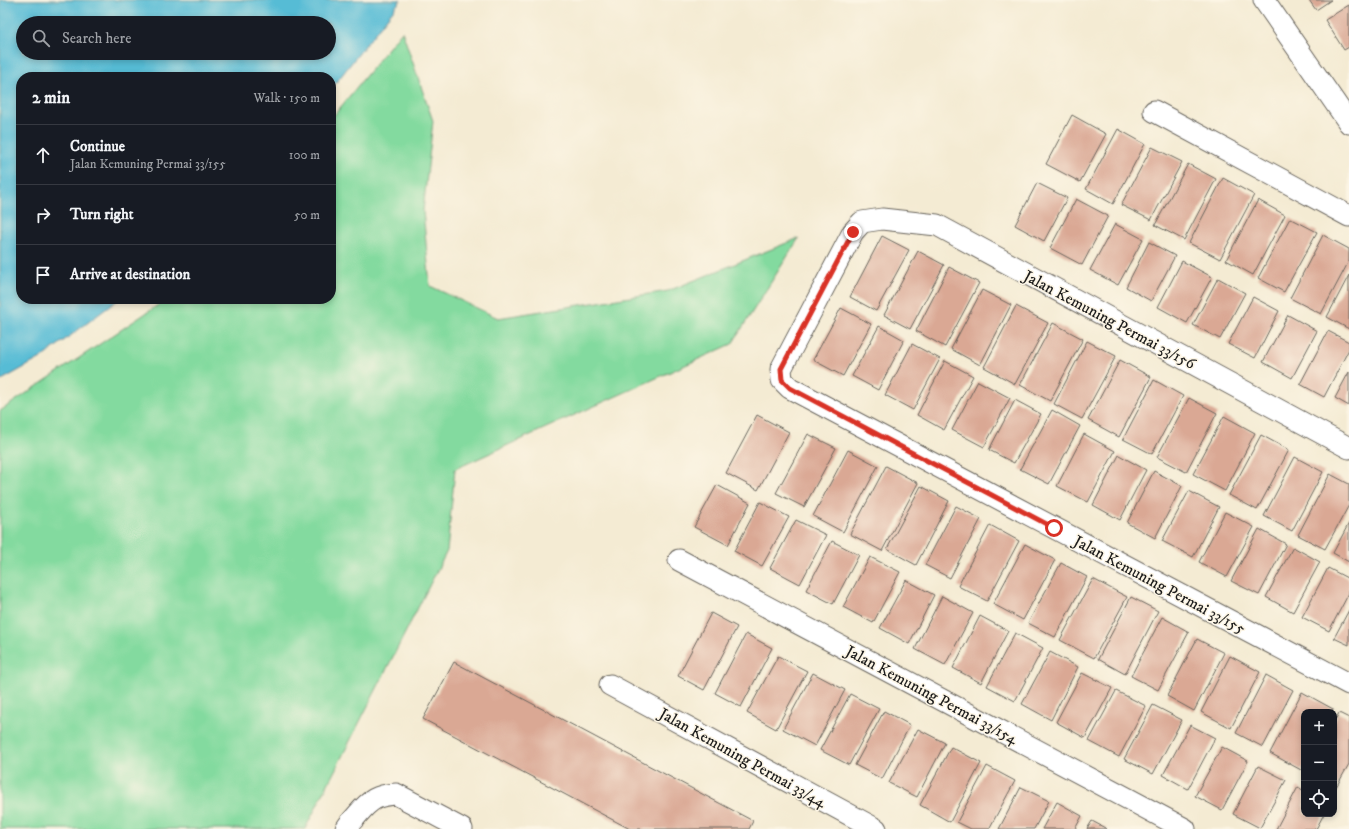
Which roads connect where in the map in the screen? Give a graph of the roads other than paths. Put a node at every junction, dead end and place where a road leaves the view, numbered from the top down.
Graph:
1 (1264, 0) edge
2 (1154, 111) dead end
3 (1349, 123) edge
4 (1347, 213) edge
5 (862, 222) joint
6 (1349, 448) edge
7 (679, 560) dead end
8 (1349, 684) edge
9 (610, 685) dead end
10 (346, 829) edge
11 (462, 829) edge
12 (876, 829) edge
13 (1184, 829) edge

1 - 3 street
2 - 4 street
5 - 6 street, Jalan Kemuning Permai 33/156
5 - 8 street, Jalan Kemuning Permai 33/155
7 - 13 street, Jalan Kemuning Permai 33/154
9 - 12 street, Jalan Kemuning Permai 33/44
10 - 11 street

